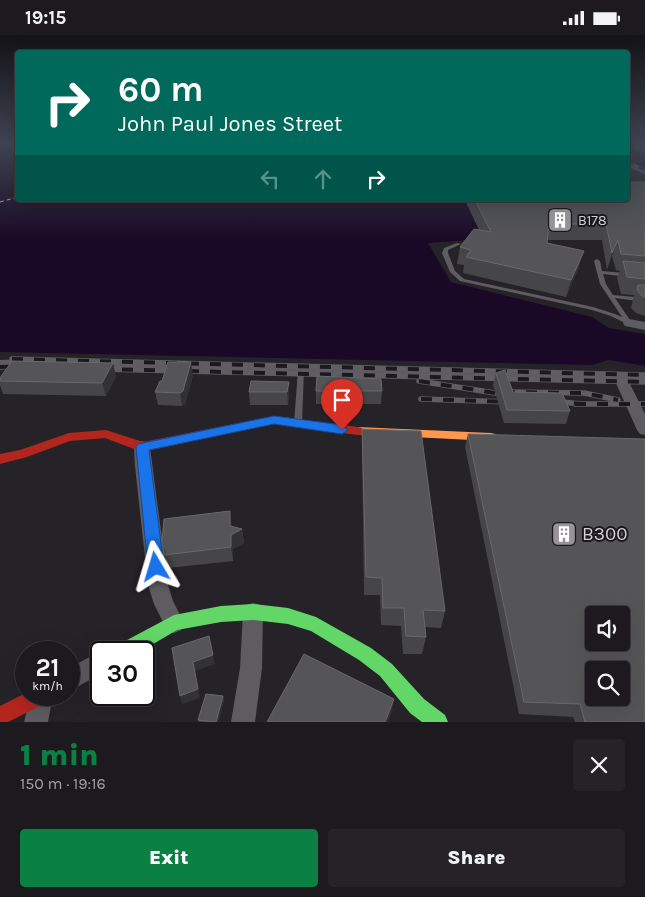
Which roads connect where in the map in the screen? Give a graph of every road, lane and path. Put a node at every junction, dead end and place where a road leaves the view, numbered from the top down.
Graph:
1 (459, 244) dead end
2 (597, 261) dead end
3 (599, 272) junction
4 (645, 277) edge
5 (610, 296) junction
6 (645, 300) edge
7 (629, 323) junction
8 (645, 326) edge
9 (0, 363) edge
10 (40, 363) edge
11 (78, 364) edge
12 (302, 370) junction
13 (620, 377) junction
14 (645, 378) edge
15 (298, 423) junction
16 (643, 432) edge
17 (500, 437) edge
18 (142, 447) junction
19 (0, 459) edge
20 (253, 612) junction
21 (174, 623) junction
22 (142, 641) edge
23 (20, 706) edge
24 (39, 706) edge
25 (0, 716) edge
26 (36, 722) edge
27 (243, 722) edge
28 (438, 722) edge

1 - 7 lane
2 - 3 lane
3 - 4 lane
3 - 5 lane
5 - 6 lane
5 - 7 lane
7 - 8 street
9 - 10 street
11 - 12 street
12 - 13 street
12 - 15 lane
13 - 14 street
13 - 16 street
15 - 17 street
15 - 18 street
18 - 19 street
18 - 21 street
20 - 21 street
20 - 27 street
20 - 28 street
21 - 22 street
23 - 25 street
24 - 26 street

